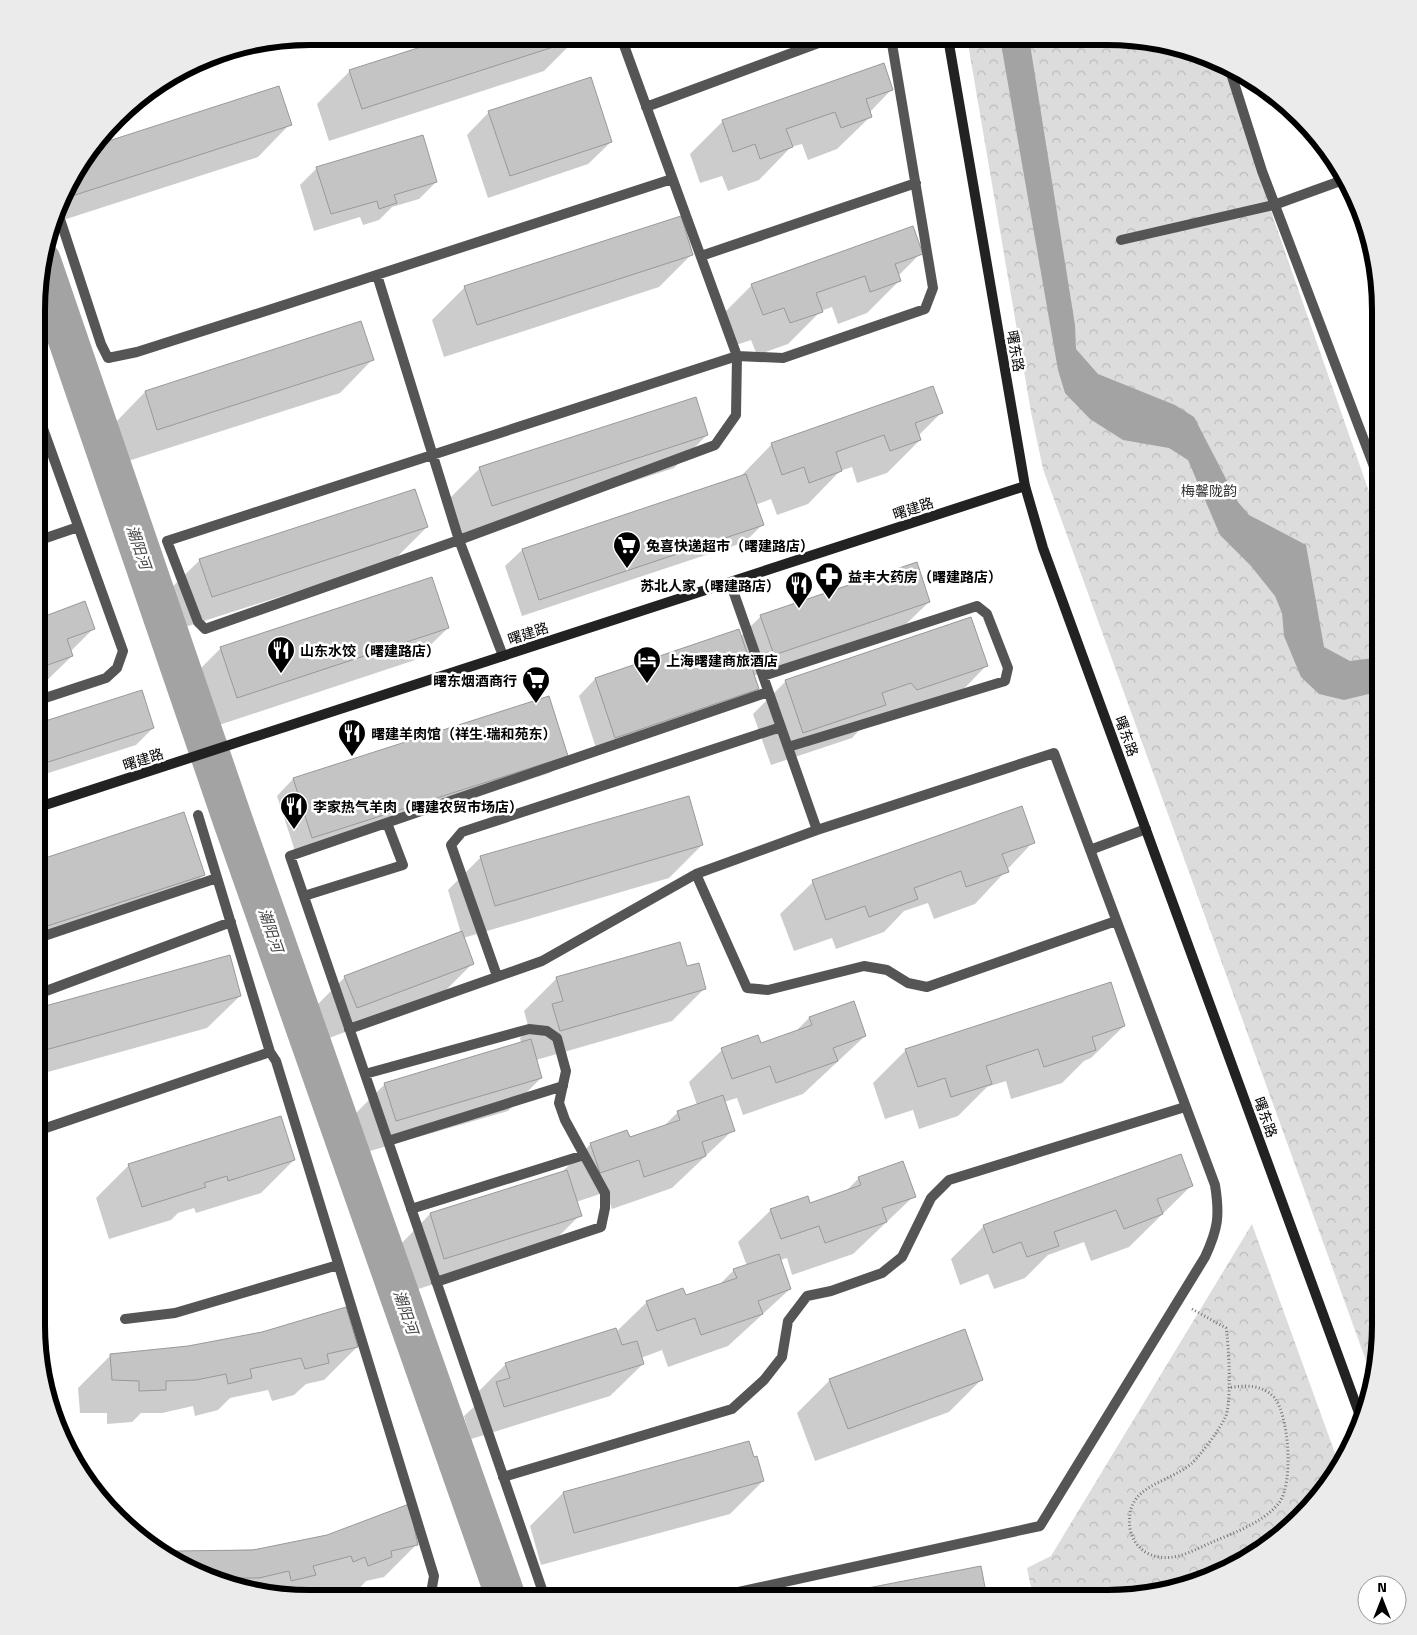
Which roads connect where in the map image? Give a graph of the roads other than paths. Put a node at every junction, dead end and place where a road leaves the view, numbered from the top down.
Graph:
1 (623, 45) edge
2 (813, 45) edge
3 (892, 45) edge
4 (949, 45) edge
5 (1233, 77) edge
6 (646, 107) junction
7 (672, 179) junction
8 (1338, 182) edge
9 (916, 183) junction
10 (1274, 205) junction
11 (61, 221) edge
12 (1121, 240) dead end
13 (701, 256) junction
14 (377, 275) junction
15 (737, 356) junction
16 (45, 434) edge
17 (433, 455) junction
18 (1372, 461) edge
19 (1025, 486) junction
20 (78, 527) junction
21 (45, 538) edge
22 (459, 540) junction
23 (730, 582) junction
24 (503, 656) junction
25 (763, 676) junction
26 (768, 692) junction
27 (45, 698) edge
28 (781, 727) junction
29 (788, 748) junction
30 (45, 805) edge
31 (198, 815) dead end
32 (387, 823) junction
33 (1146, 829) junction
34 (817, 830) junction
35 (1090, 850) junction
36 (696, 874) junction
37 (217, 878) junction
38 (304, 896) junction
39 (1116, 921) junction
40 (231, 922) junction
41 (45, 936) edge
42 (497, 976) junction
43 (45, 991) edge
44 (350, 1029) junction
45 (270, 1052) junction
46 (365, 1074) junction
47 (563, 1086) junction
48 (1185, 1106) junction
49 (45, 1128) edge
50 (388, 1141) junction
51 (584, 1154) junction
52 (411, 1209) junction
53 (338, 1265) junction
54 (436, 1282) junction
55 (125, 1319) dead end
56 (1358, 1411) edge
57 (503, 1477) junction
58 (432, 1590) edge
59 (542, 1590) edge
60 (748, 1590) edge

1 - 6 street
2 - 6 street
3 - 9 street
4 - 19 street, 曙东路
5 - 10 street
6 - 7 street
7 - 13 street
7 - 14 street
8 - 10 street
9 - 13 street
9 - 15 street
10 - 12 street
10 - 18 street
11 - 14 street
13 - 15 street
14 - 17 street
15 - 17 street
15 - 22 street
16 - 20 street
17 - 22 street
17 - 22 street
19 - 23 street, 曙建路
19 - 33 street, 曙东路
20 - 21 street
20 - 27 street
22 - 24 street
23 - 24 street, 曙建路
23 - 25 street
24 - 30 street, 曙建路
25 - 26 street
25 - 29 street
26 - 28 street
26 - 32 street
28 - 29 street
28 - 42 street
29 - 34 street
31 - 37 street
32 - 38 street
32 - 38 street
33 - 35 street
33 - 56 street, 曙东路
34 - 35 street
34 - 36 street
35 - 39 street
36 - 39 street
36 - 42 street
37 - 40 street
37 - 41 street
38 - 44 street
39 - 48 street
40 - 43 street
40 - 45 street
42 - 44 street
44 - 46 street
45 - 49 street
45 - 53 street
46 - 47 street
46 - 50 street
47 - 50 street
47 - 51 street
48 - 57 street
48 - 60 street
50 - 52 street
51 - 52 street
51 - 54 street
52 - 54 street
53 - 55 street
53 - 58 street
54 - 57 street
57 - 59 street

